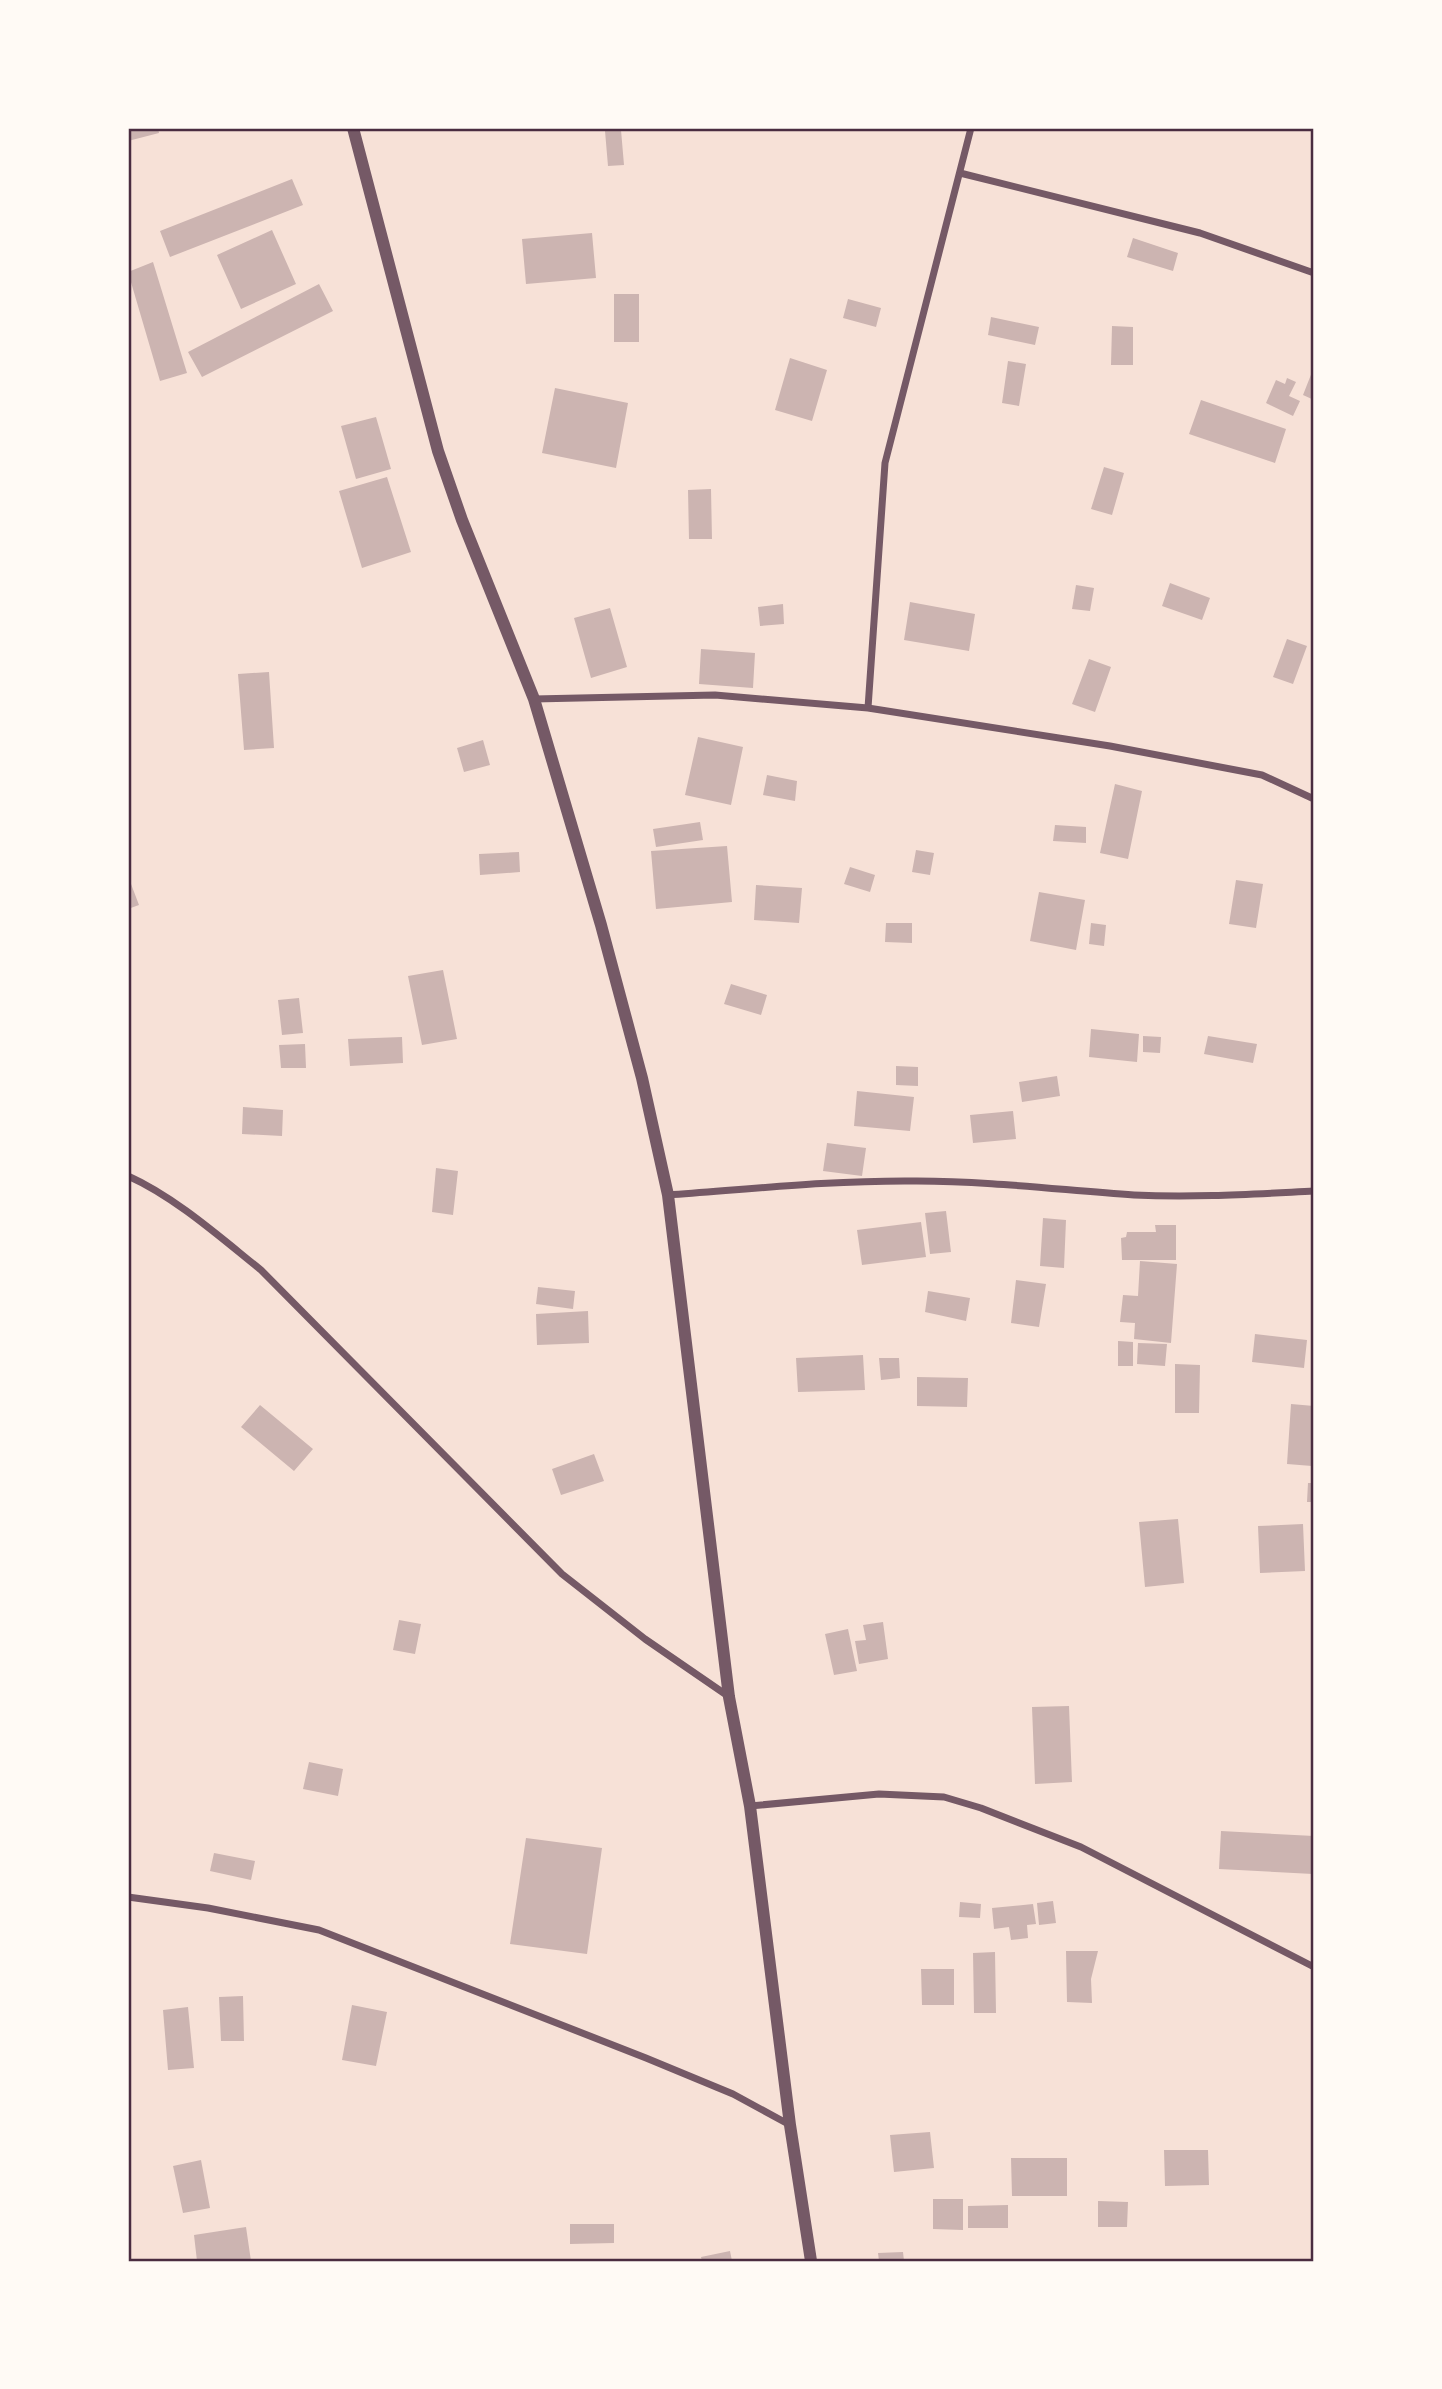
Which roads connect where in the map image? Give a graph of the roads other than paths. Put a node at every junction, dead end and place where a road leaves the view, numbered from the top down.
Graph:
1 (353, 128) edge
2 (971, 128) edge
3 (960, 173) junction
4 (1314, 273) edge
5 (534, 699) junction
6 (868, 708) junction
7 (1314, 799) edge
8 (128, 1177) edge
9 (1314, 1191) edge
10 (668, 1195) junction
11 (729, 1697) junction
12 (750, 1806) junction
13 (128, 1897) edge
14 (1314, 1967) edge
15 (790, 2124) junction
16 (811, 2261) edge

1 - 5 street
2 - 3 street
3 - 4 street
3 - 6 street
5 - 6 street
5 - 10 street
6 - 7 street
8 - 11 street
9 - 10 street
10 - 11 street
11 - 12 street
12 - 14 street
12 - 15 street
13 - 15 street
15 - 16 street

